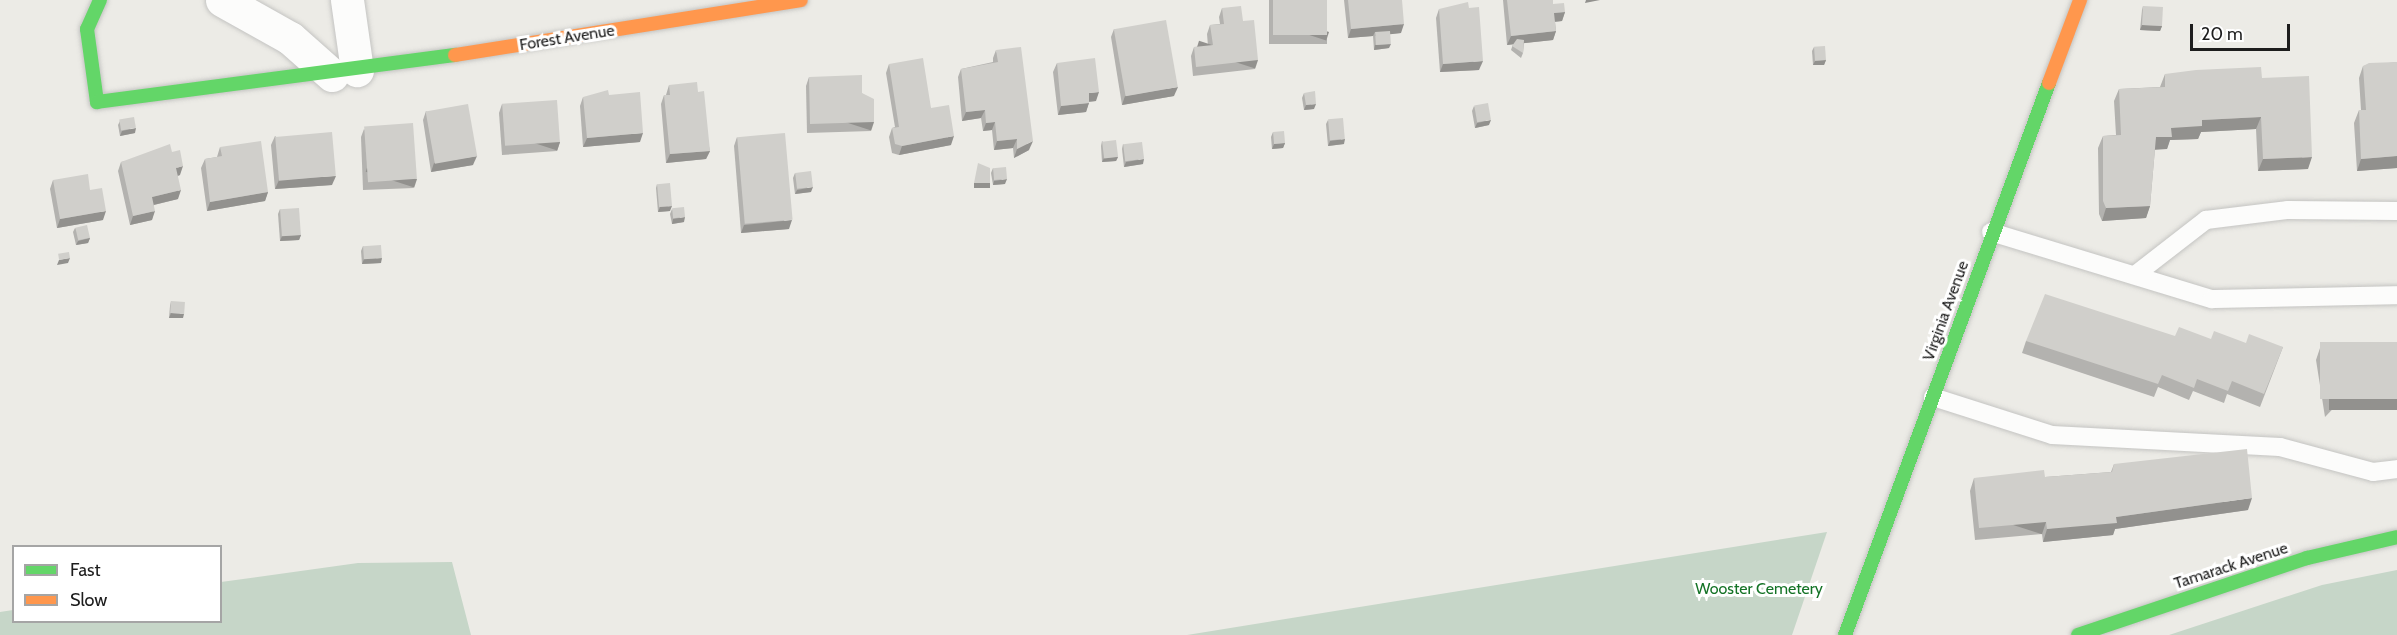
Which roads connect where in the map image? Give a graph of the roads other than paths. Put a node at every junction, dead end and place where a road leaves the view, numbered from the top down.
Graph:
1 (100, 0) edge
2 (222, 0) edge
3 (347, 0) edge
4 (801, 0) edge
5 (2080, 0) edge
6 (345, 73) junction
7 (2397, 211) edge
8 (1992, 232) junction
9 (2135, 275) junction
10 (2397, 295) edge
11 (1933, 397) junction
12 (2397, 469) edge
13 (2397, 537) edge
14 (1845, 635) edge
15 (2078, 635) edge

1 - 6 street, Forest Avenue
2 - 6 street
3 - 6 street
4 - 6 street, Forest Avenue
5 - 8 street, Virginia Avenue
7 - 9 lane
8 - 9 lane
8 - 11 street, Virginia Avenue
9 - 10 lane
11 - 12 lane
11 - 14 street, Virginia Avenue
13 - 15 street, Tamarack Avenue

